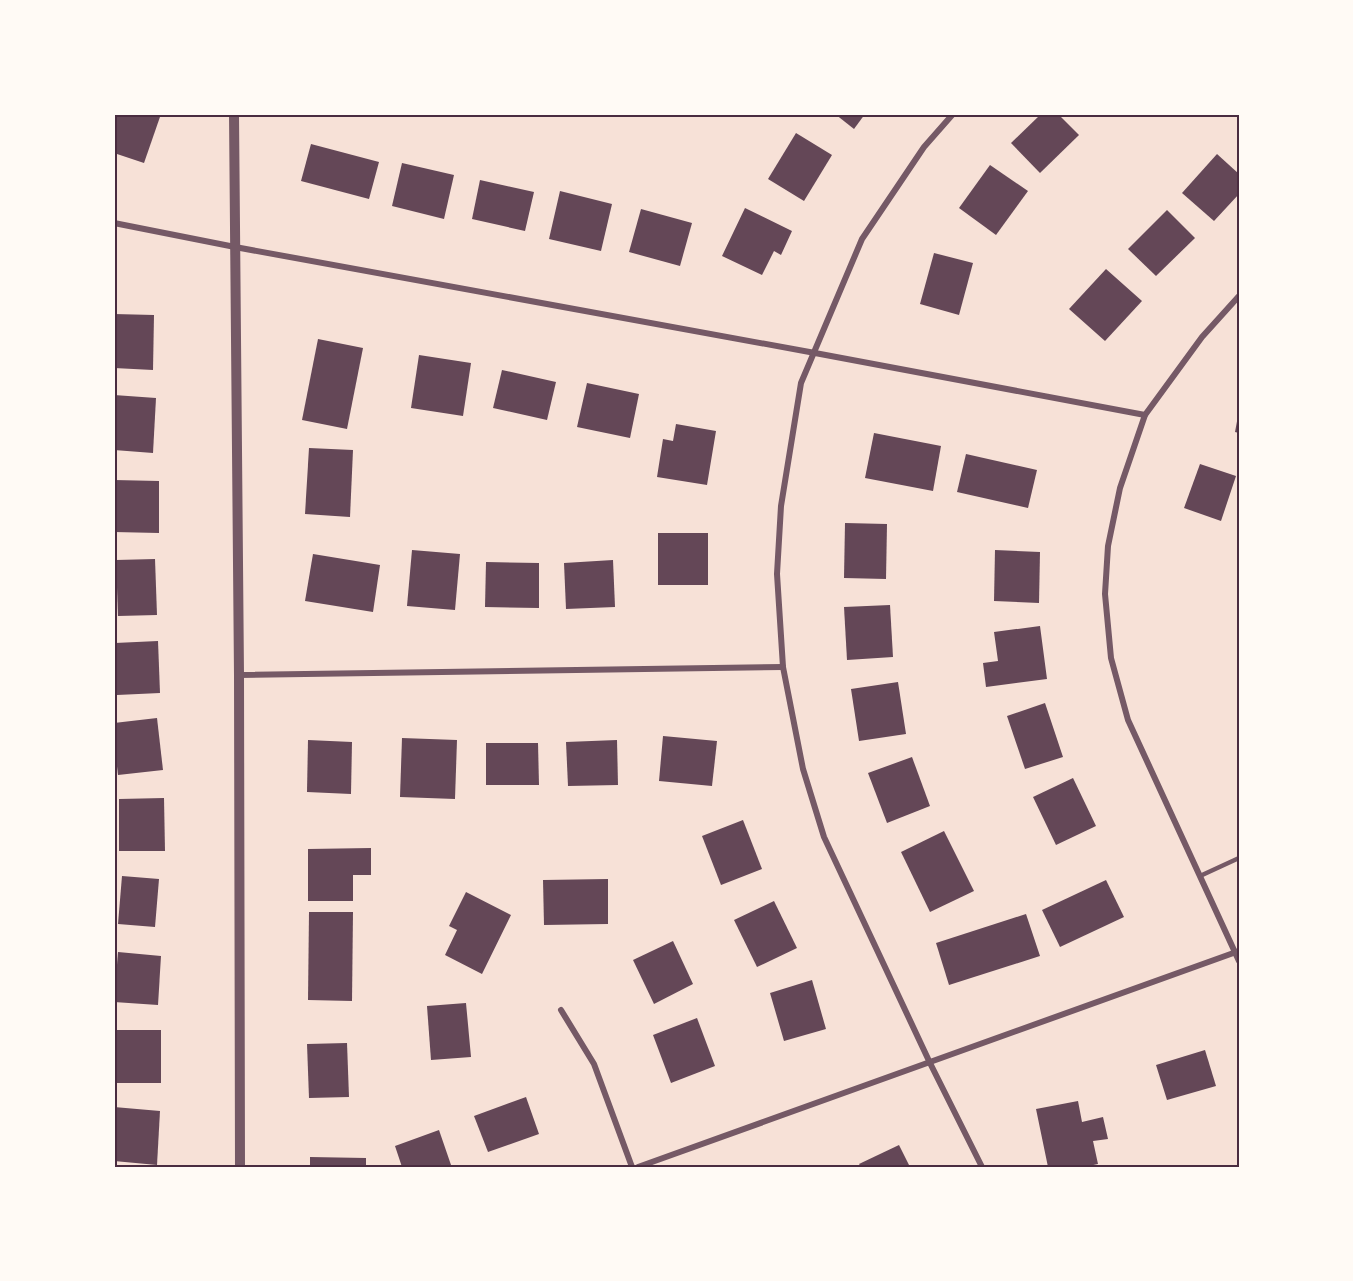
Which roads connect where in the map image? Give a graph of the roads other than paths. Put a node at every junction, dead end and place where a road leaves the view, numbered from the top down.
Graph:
1 (234, 114) edge
2 (953, 114) edge
3 (114, 223) edge
4 (235, 247) junction
5 (1239, 296) edge
6 (815, 353) junction
7 (1145, 415) junction
8 (783, 667) junction
9 (239, 675) junction
10 (1239, 858) edge
11 (1200, 876) junction
12 (1237, 952) edge
13 (1239, 961) edge
14 (561, 1010) dead end
15 (930, 1063) junction
16 (240, 1167) edge
17 (632, 1167) edge
18 (638, 1167) edge
19 (982, 1167) edge

1 - 4 street
2 - 6 street
3 - 4 street
4 - 6 street
4 - 9 street
5 - 7 street
6 - 7 street
6 - 8 street
7 - 11 street
8 - 9 street
8 - 15 street
9 - 16 street
10 - 11 lane
11 - 12 street
12 - 13 street
12 - 15 street
14 - 17 street
15 - 18 street
15 - 19 street

